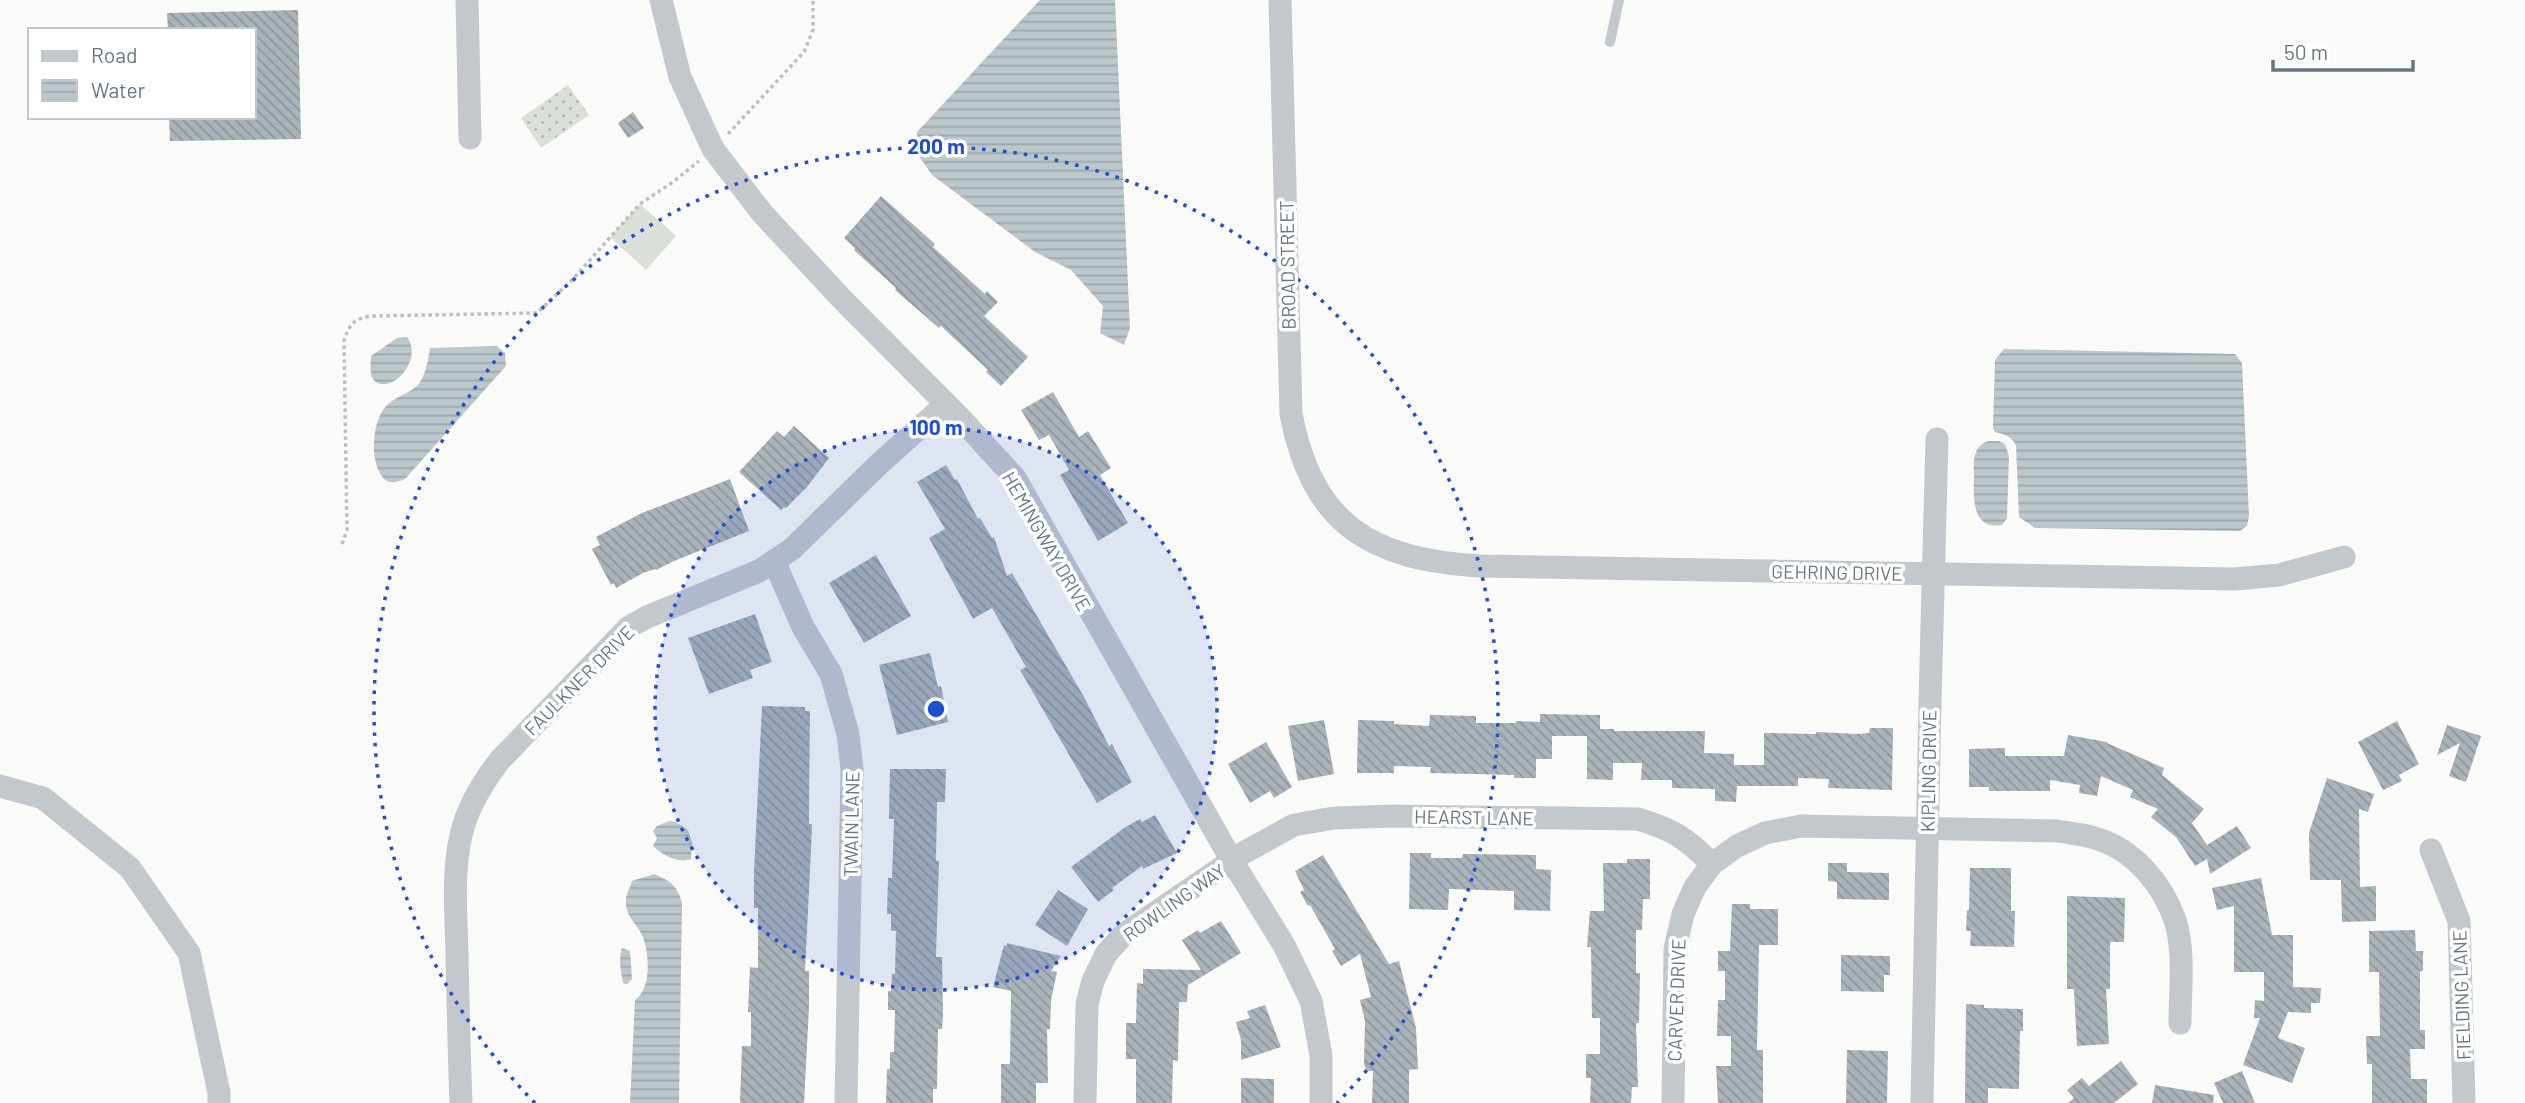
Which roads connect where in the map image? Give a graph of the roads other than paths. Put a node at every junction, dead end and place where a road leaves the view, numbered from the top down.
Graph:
1 (467, 0) edge
2 (661, 0) edge
3 (1280, 0) edge
4 (1619, 0) edge
5 (1611, 42) dead end
6 (470, 138) dead end
7 (946, 404) junction
8 (1937, 439) dead end
9 (1338, 518) joint
10 (2344, 556) dead end
11 (774, 561) junction
12 (1933, 574) junction
13 (0, 786) edge
14 (1928, 828) junction
15 (2431, 850) dead end
16 (1232, 861) junction
17 (1712, 864) junction
18 (2180, 1023) dead end
19 (219, 1103) edge
20 (461, 1103) edge
21 (846, 1103) edge
22 (1086, 1103) edge
23 (1321, 1103) edge
24 (1673, 1103) edge
25 (1922, 1103) edge
26 (2464, 1103) edge

1 - 6 street
2 - 7 street, HEMINGWAY DRIVE
3 - 9 street, BROAD STREET
4 - 5 lane
7 - 11 street, FAULKNER DRIVE
7 - 16 street, HEMINGWAY DRIVE
8 - 12 street, KIPLING DRIVE
9 - 12 street, GEHRING DRIVE
10 - 12 street, GEHRING DRIVE
11 - 20 street, FAULKNER DRIVE
11 - 21 street, TWAIN LANE
12 - 14 street, KIPLING DRIVE
13 - 19 street
14 - 17 street
14 - 18 street
14 - 25 street, KIPLING DRIVE
15 - 26 street, FIELDING LANE
16 - 17 street, HEARST LANE
16 - 22 street, ROWLING WAY
16 - 23 street, HEMINGWAY DRIVE
17 - 24 street, CARVER DRIVE

